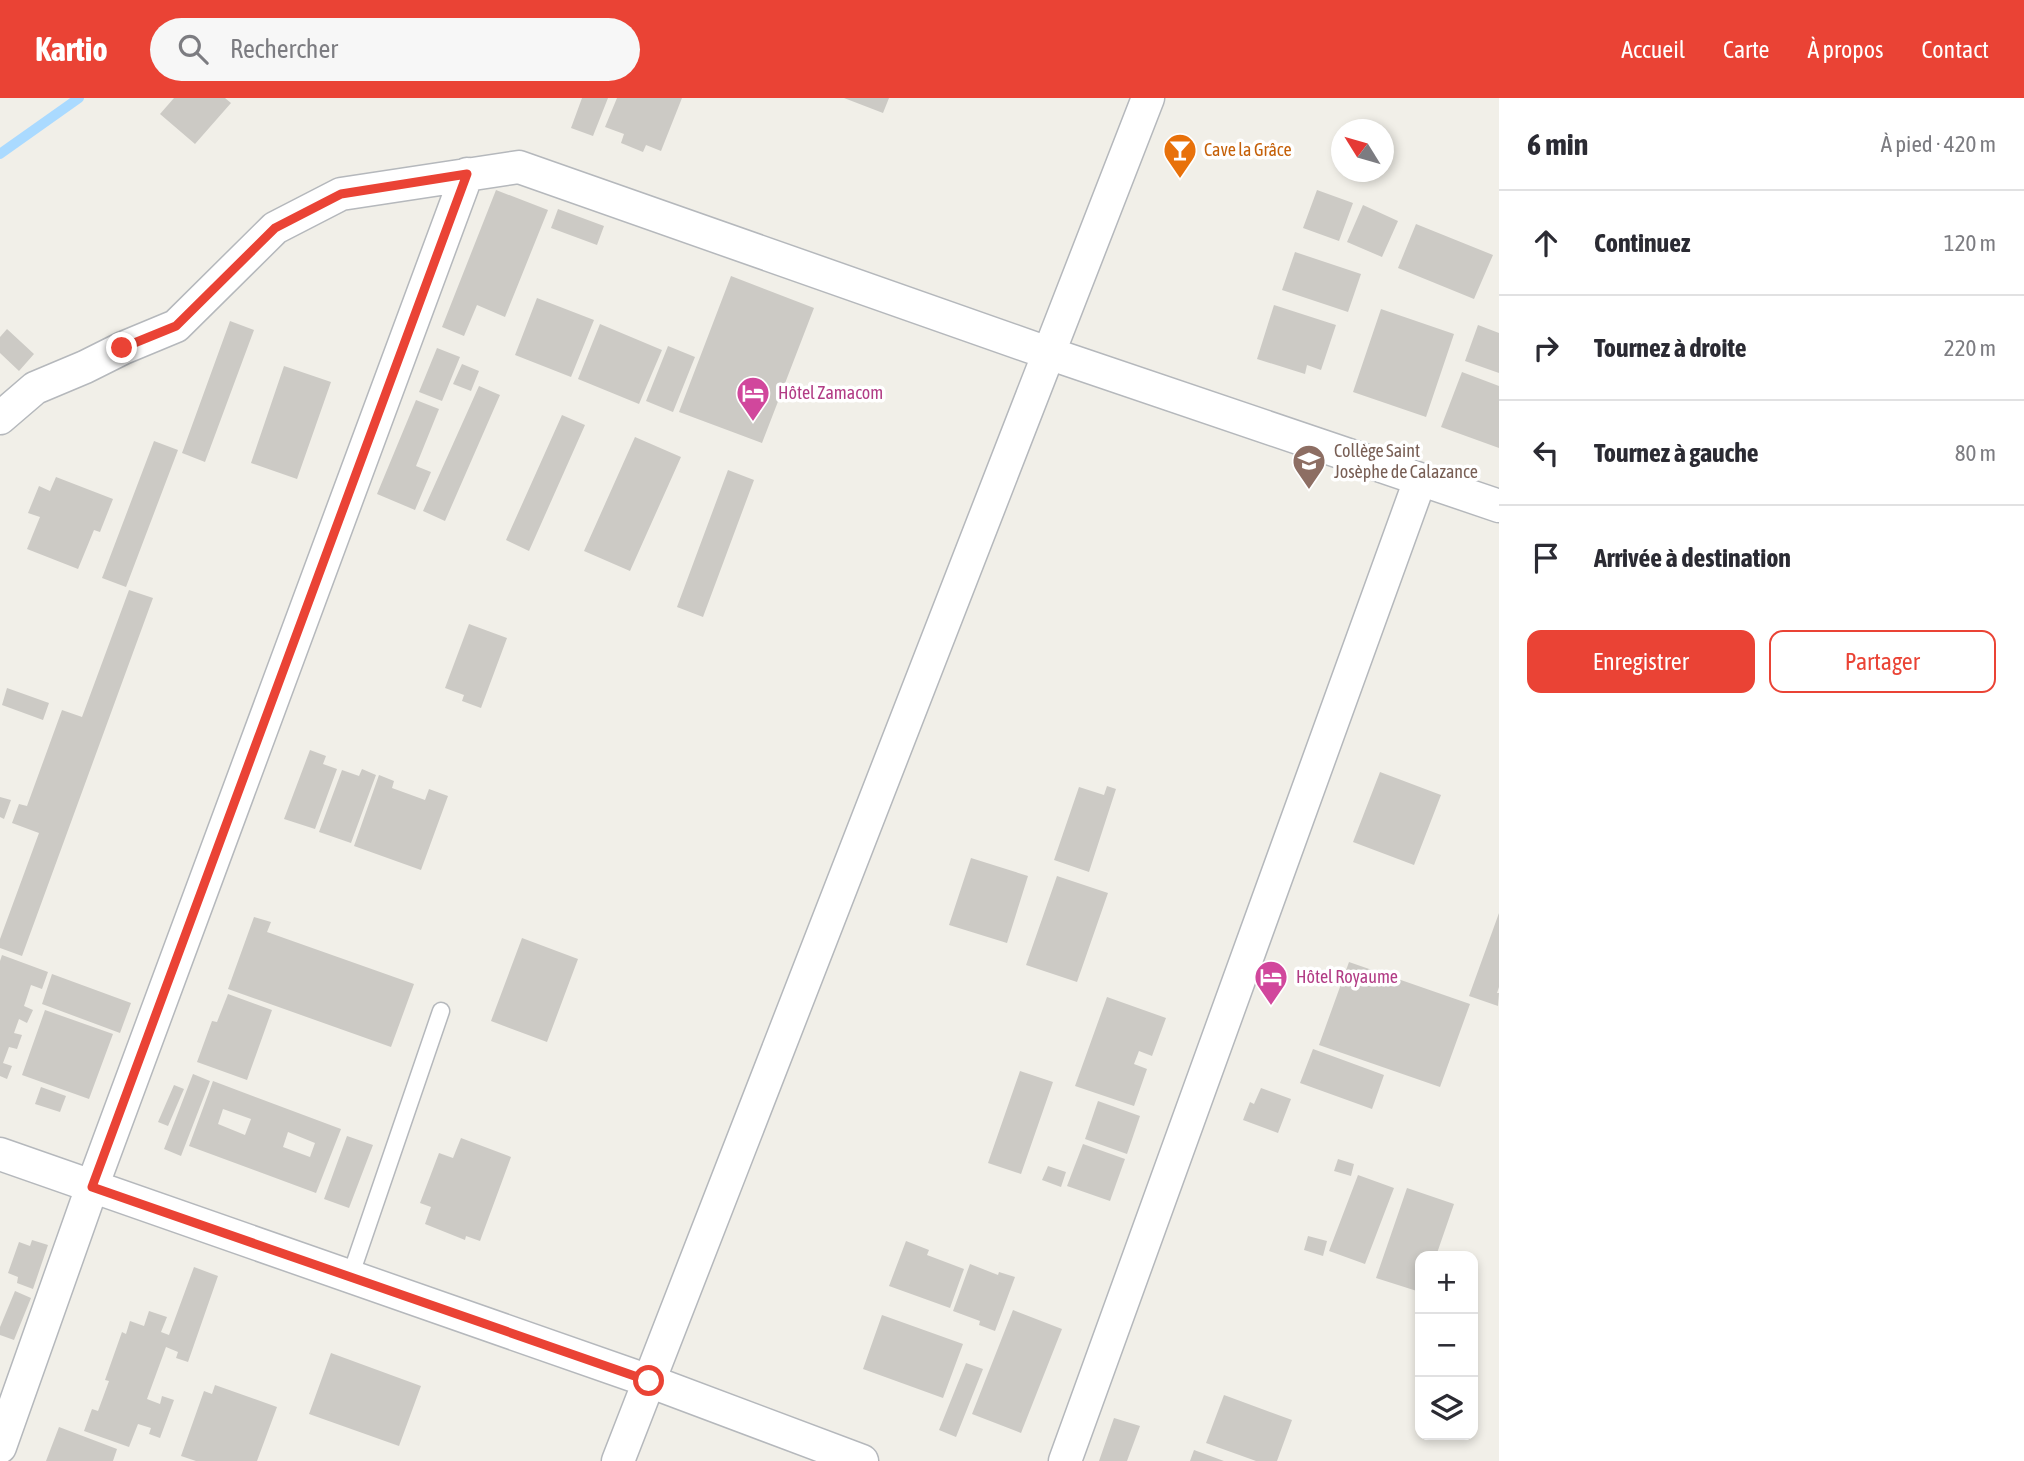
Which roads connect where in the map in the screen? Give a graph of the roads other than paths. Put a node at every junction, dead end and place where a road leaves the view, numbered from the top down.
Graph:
1 (1148, 98) edge
2 (467, 174) junction
3 (1048, 353) junction
4 (0, 418) edge
5 (1420, 480) junction
6 (1499, 506) edge
7 (441, 1011) dead end
8 (0, 1154) edge
9 (92, 1187) junction
10 (350, 1277) junction
11 (649, 1381) junction
12 (0, 1447) edge
13 (618, 1461) edge
14 (862, 1461) edge
15 (1065, 1461) edge

1 - 3 street
2 - 3 street
2 - 4 street
2 - 9 street
3 - 5 street
3 - 11 street
5 - 6 street
5 - 15 street
7 - 10 lane
8 - 9 street
9 - 10 street
9 - 12 street
10 - 11 street
11 - 13 street
11 - 14 street

